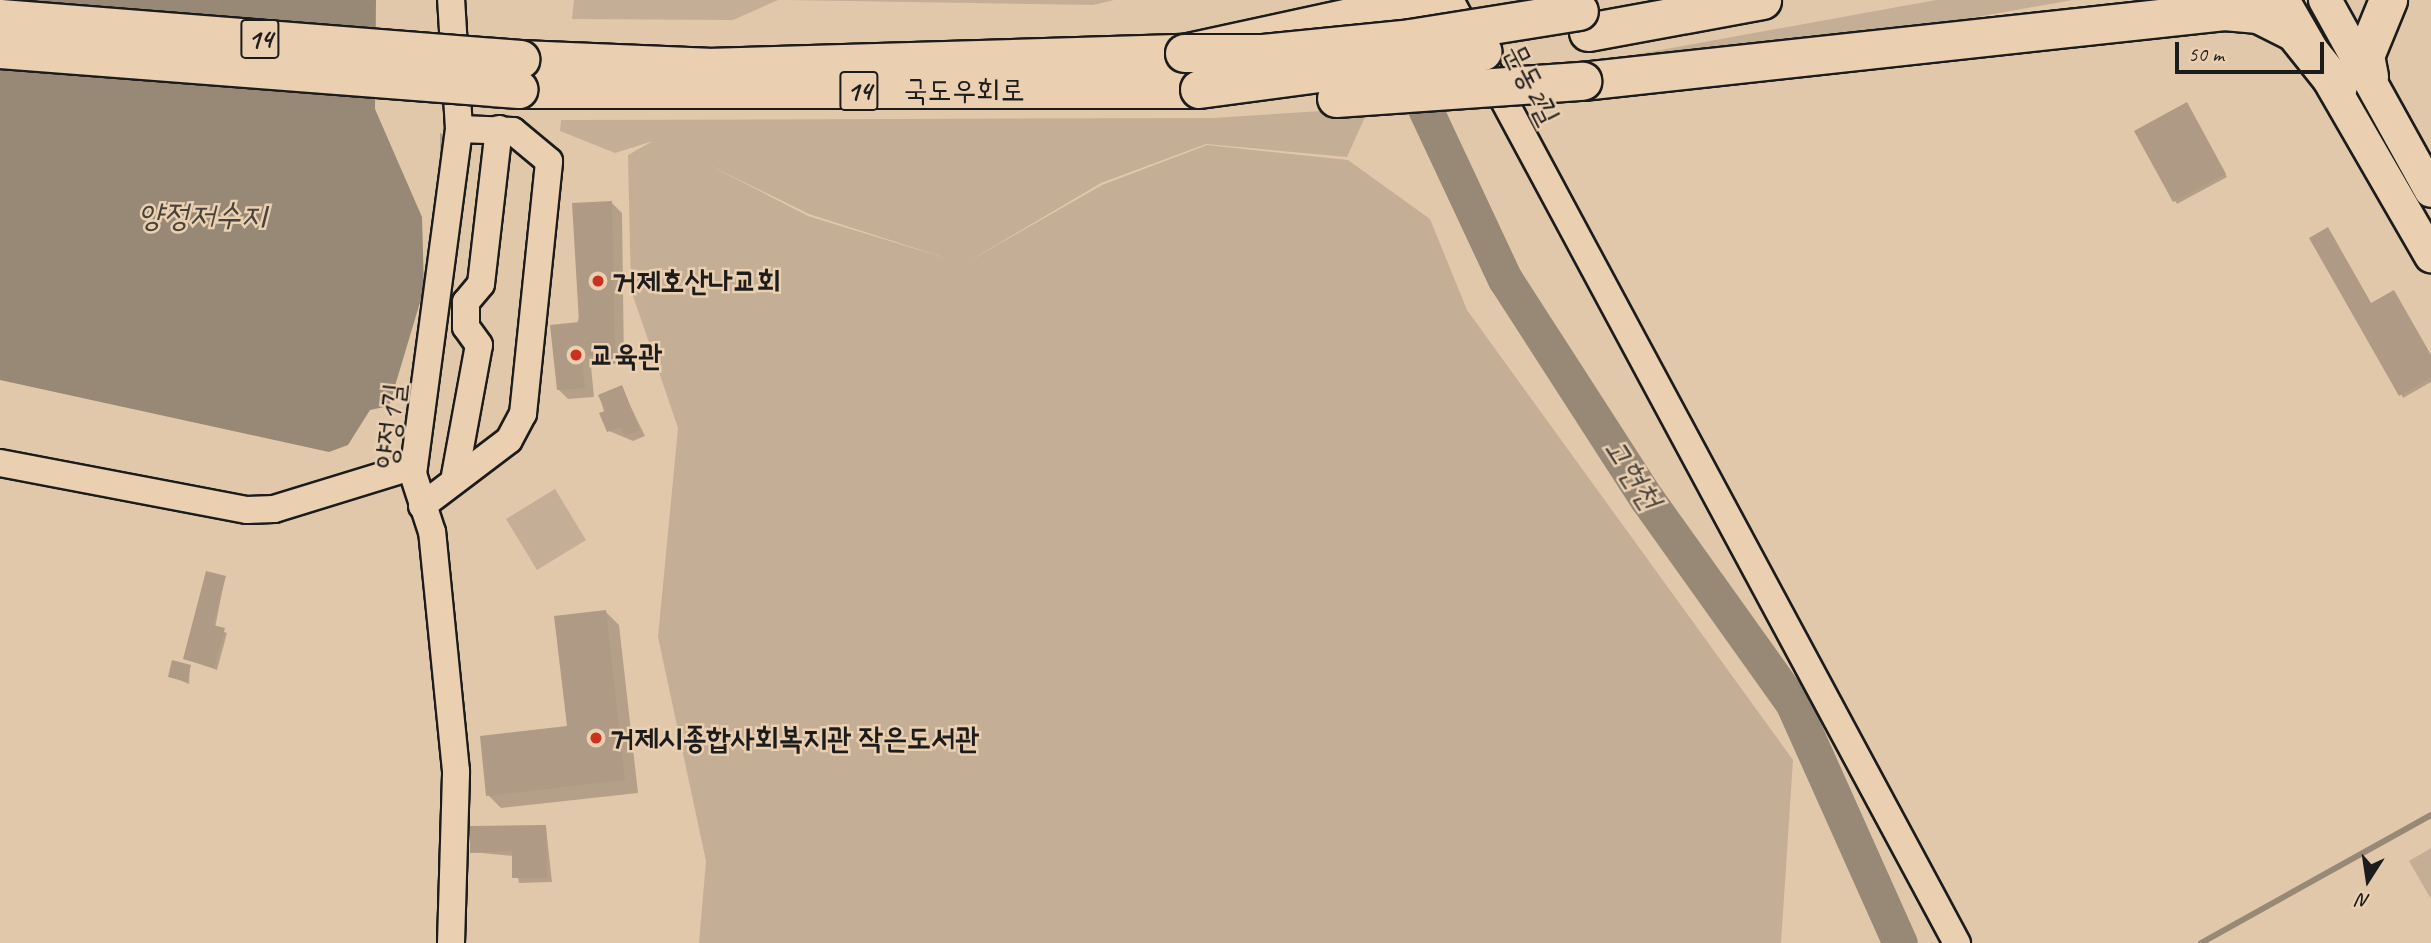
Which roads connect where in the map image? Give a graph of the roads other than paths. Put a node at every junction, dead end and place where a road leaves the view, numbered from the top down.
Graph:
1 (451, 0) edge
2 (1427, 0) edge
3 (1450, 0) edge
4 (1638, 0) edge
5 (1762, 0) edge
6 (2173, 0) edge
7 (2283, 0) edge
8 (2325, 0) edge
9 (2388, 0) edge
10 (0, 18) edge
11 (1583, 22) junction
12 (1936, 43) junction
13 (0, 49) edge
14 (1184, 54) junction
15 (519, 74) junction
16 (2353, 82) junction
17 (1199, 89) junction
18 (459, 129) junction
19 (499, 130) junction
20 (2431, 191) edge
21 (2431, 256) edge
22 (0, 463) edge
23 (414, 466) junction
24 (454, 481) junction
25 (422, 506) junction
26 (451, 943) edge
27 (1957, 943) edge

1 - 18 street, 양정1길
2 - 14 highway, bridge
3 - 27 street, 문동2길
4 - 11 highway, 14
5 - 11 highway, 14
6 - 12 highway
7 - 16 main road
8 - 16 main road
9 - 16 highway
10 - 15 highway, 14, bridge
11 - 14 highway, 14, bridge
11 - 17 highway, 14, bridge
12 - 16 highway
12 - 17 highway, bridge
13 - 15 highway, 14, bridge
14 - 15 highway, 국도우회로 / 14
15 - 17 highway, 국도우회로 / 14
16 - 20 main road
16 - 21 main road
18 - 19 street
18 - 23 street, 양정1길
19 - 24 street
19 - 24 street
22 - 23 street
23 - 25 street, 양정1길
24 - 25 street
25 - 26 street, 양정1길

